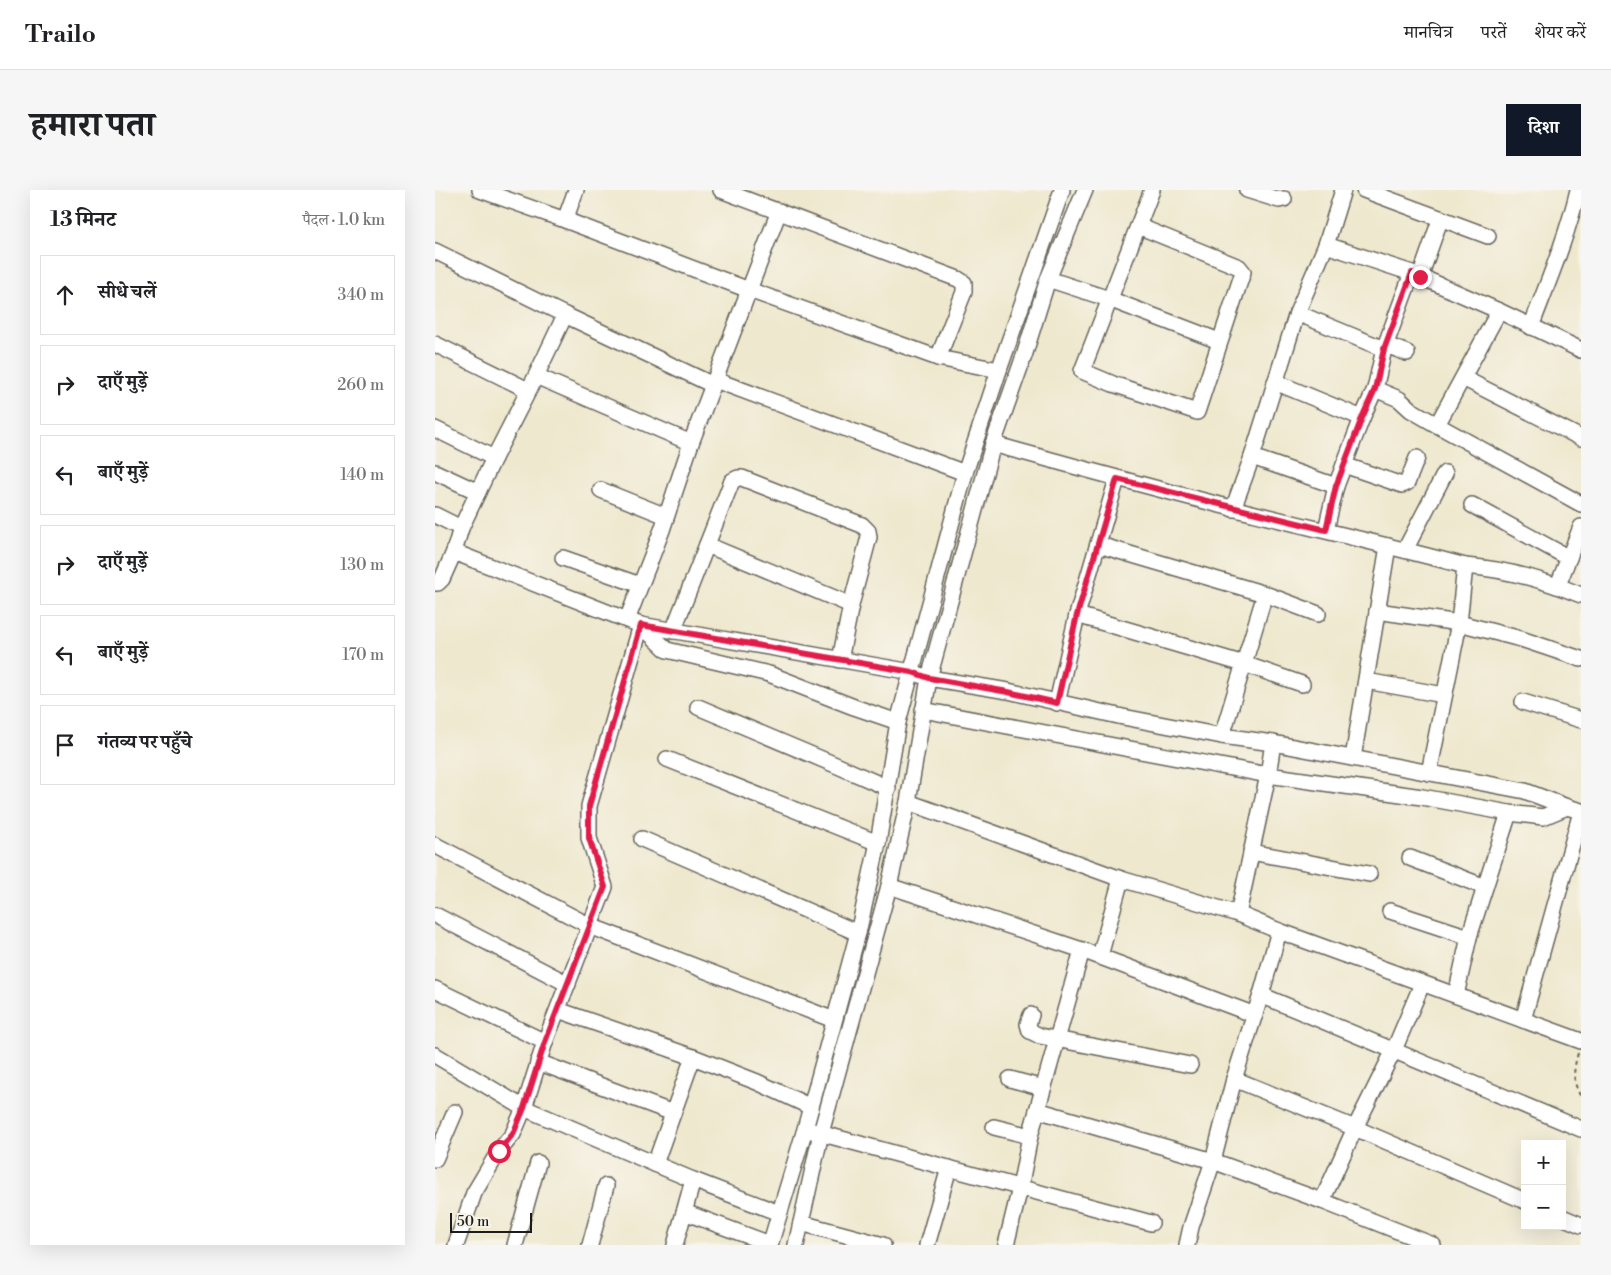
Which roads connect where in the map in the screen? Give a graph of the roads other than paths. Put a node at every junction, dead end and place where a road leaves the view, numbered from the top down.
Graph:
1 (480, 190) edge
2 (576, 190) edge
3 (721, 190) edge
4 (1061, 190) edge
5 (1085, 190) edge
6 (1152, 190) edge
7 (1247, 190) edge
8 (1343, 190) edge
9 (1363, 190) edge
10 (1578, 190) edge
11 (1284, 199) dead end
12 (1577, 207) edge
13 (779, 212) junction
14 (565, 220) junction
15 (1440, 220) junction
16 (1138, 226) junction
17 (1488, 236) dead end
18 (1326, 246) junction
19 (435, 252) edge
20 (1416, 275) junction
21 (1048, 279) junction
22 (749, 290) junction
23 (1109, 299) junction
24 (1499, 311) junction
25 (1297, 313) junction
26 (565, 315) junction
27 (1531, 327) junction
28 (1219, 341) junction
29 (435, 344) edge
30 (1385, 347) junction
31 (1581, 350) edge
32 (1407, 353) dead end
33 (939, 358) junction
34 (999, 370) junction
35 (536, 376) junction
36 (1463, 378) junction
37 (714, 382) junction
38 (1275, 382) junction
39 (1375, 389) junction
40 (528, 390) junction
41 (1362, 418) junction
42 (1437, 425) junction
43 (435, 429) edge
44 (1581, 438) edge
45 (691, 443) junction
46 (993, 444) junction
47 (1252, 457) junction
48 (494, 458) junction
49 (1417, 458) dead end
50 (1344, 465) junction
51 (435, 472) edge
52 (965, 473) junction
53 (1445, 473) dead end
54 (1117, 479) junction
55 (1336, 486) junction
56 (601, 490) dead end
57 (478, 492) junction
58 (1581, 504) edge
59 (1472, 505) dead end
60 (1233, 508) junction
61 (435, 516) edge
62 (666, 516) junction
63 (1581, 527) edge
64 (461, 528) junction
65 (1326, 530) junction
66 (707, 545) junction
67 (1099, 545) junction
68 (1388, 546) junction
69 (1405, 550) junction
70 (454, 552) junction
71 (563, 558) dead end
72 (1569, 558) junction
73 (1465, 566) junction
74 (435, 583) edge
75 (641, 585) junction
76 (1558, 586) junction
77 (1265, 594) junction
78 (1581, 595) edge
79 (851, 605) junction
80 (1377, 611) junction
81 (1319, 614) dead end
82 (1077, 615) junction
83 (634, 623) junction
84 (1459, 623) junction
85 (673, 631) junction
86 (1581, 658) edge
87 (840, 660) junction
88 (1244, 664) junction
89 (912, 672) junction
90 (929, 678) junction
91 (1366, 681) junction
92 (1302, 684) dead end
93 (1444, 695) junction
94 (1523, 702) dead end
95 (1057, 703) junction
96 (698, 707) dead end
97 (923, 710) junction
98 (1581, 720) edge
99 (899, 722) junction
100 (1222, 736) junction
101 (1273, 743) junction
102 (1353, 758) junction
103 (667, 759) dead end
104 (1429, 772) junction
105 (1268, 775) junction
106 (888, 788) junction
107 (908, 802) junction
108 (1576, 810) edge
109 (1509, 813) junction
110 (642, 838) dead end
111 (878, 843) junction
112 (435, 845) edge
113 (1251, 852) junction
114 (1410, 858) dead end
115 (1369, 874) dead end
116 (1121, 879) junction
117 (889, 886) junction
118 (1485, 887) junction
119 (1390, 911) dead end
120 (1238, 914) junction
121 (435, 915) edge
122 (590, 926) junction
123 (1279, 931) junction
124 (858, 933) junction
125 (1469, 937) junction
126 (1082, 950) junction
127 (1100, 956) junction
128 (568, 984) junction
129 (1422, 984) junction
130 (435, 989) edge
131 (1261, 995) junction
132 (1456, 995) junction
133 (558, 1010) junction
134 (1031, 1015) dead end
135 (1255, 1015) junction
136 (834, 1020) junction
137 (1523, 1020) junction
138 (1057, 1039) junction
139 (1581, 1041) edge
140 (545, 1042) junction
141 (1394, 1050) junction
142 (435, 1055) edge
143 (693, 1057) junction
144 (538, 1062) junction
145 (1190, 1065) dead end
146 (1010, 1079) dead end
147 (1234, 1079) junction
148 (1043, 1088) junction
149 (811, 1107) junction
150 (524, 1108) junction
151 (1037, 1110) junction
152 (455, 1112) dead end
153 (673, 1113) junction
154 (994, 1127) dead end
155 (1355, 1128) junction
156 (805, 1129) junction
157 (1581, 1129) edge
158 (821, 1133) junction
159 (1030, 1136) junction
160 (435, 1159) edge
161 (1213, 1161) junction
162 (538, 1163) dead end
163 (655, 1164) junction
164 (949, 1168) junction
165 (693, 1180) junction
166 (606, 1186) dead end
167 (1020, 1188) junction
168 (1521, 1199) edge
169 (1322, 1201) junction
170 (684, 1212) junction
171 (779, 1213) junction
172 (1566, 1219) edge
173 (801, 1223) junction
174 (1151, 1223) dead end
175 (1581, 1225) edge
176 (1190, 1244) edge
177 (456, 1245) edge
178 (515, 1245) edge
179 (590, 1245) edge
180 (675, 1245) edge
181 (770, 1245) edge
182 (796, 1245) edge
183 (883, 1245) edge
184 (927, 1245) edge
185 (1005, 1245) edge
186 (1433, 1245) edge

1 - 14 street
2 - 14 street
3 - 13 street
4 - 34 street
5 - 21 street
6 - 16 street
7 - 11 street
8 - 18 street
9 - 15 street
10 - 12 street
12 - 27 street
13 - 22 street
13 - 33 street
14 - 22 street
15 - 17 street
15 - 20 street
16 - 23 street
16 - 28 street
18 - 20 street
18 - 25 street
19 - 26 street
20 - 24 street
20 - 30 street
21 - 23 street
21 - 46 street
22 - 33 street
22 - 37 street
23 - 28 street
23 - 28 street
24 - 27 street
24 - 36 street
25 - 30 street
25 - 38 street
26 - 35 street
26 - 37 street
27 - 31 street
29 - 40 street
30 - 32 street
30 - 39 street
33 - 34 street
34 - 52 street
35 - 40 street
35 - 45 street
36 - 42 street
36 - 44 street
37 - 45 street
37 - 52 street
38 - 41 street
38 - 47 street
39 - 41 street
39 - 42 street
40 - 48 street
41 - 50 street
42 - 58 street
43 - 48 street
45 - 62 street
46 - 54 street
46 - 90 street
47 - 55 street
47 - 60 street
48 - 57 street
49 - 50 street
50 - 55 street
51 - 57 street
52 - 89 street
53 - 69 street
54 - 60 street
54 - 67 street
55 - 65 street
56 - 62 street
57 - 64 street
59 - 72 street
60 - 65 street
61 - 64 street
62 - 75 street
63 - 72 street
64 - 70 street
65 - 68 street
66 - 79 street
66 - 79 street
66 - 85 street
67 - 77 street
67 - 82 street
68 - 69 street
68 - 80 street
69 - 73 street
70 - 74 street
70 - 83 street
71 - 75 street
72 - 76 street
73 - 76 street
73 - 84 street
75 - 83 street
76 - 78 street
77 - 81 street
77 - 88 street
79 - 87 street
80 - 84 street
80 - 91 street
82 - 88 street
82 - 95 street
83 - 85 street
83 - 99 street
83 - 122 street
84 - 86 street
84 - 93 street
85 - 87 street
87 - 89 street
88 - 92 street
88 - 100 street
89 - 90 street
89 - 99 street
90 - 95 street
90 - 97 street
91 - 93 street
91 - 102 street
93 - 104 street
94 - 98 street
95 - 100 street
96 - 106 street
97 - 105 street
97 - 107 street
99 - 106 street
100 - 101 street
101 - 102 street
101 - 105 street
102 - 104 street
103 - 111 street
104 - 108 street
105 - 109 street
105 - 113 street
106 - 111 street
107 - 116 street
107 - 117 street
108 - 109 street
108 - 137 street
109 - 118 street
110 - 124 street
111 - 124 street
112 - 122 street
113 - 115 street
113 - 120 street
114 - 118 street
116 - 120 street
116 - 127 street
117 - 126 street
117 - 158 street
118 - 125 street
119 - 125 street
120 - 123 street
121 - 128 street
122 - 128 street
122 - 136 street
123 - 129 street
123 - 131 street
124 - 136 street
125 - 132 street
126 - 127 street
126 - 138 street
127 - 135 street
128 - 133 street
129 - 132 street
129 - 141 street
130 - 140 street
131 - 135 street
131 - 141 street
132 - 137 street
133 - 140 street
133 - 143 street
134 - 138 street
135 - 147 street
136 - 149 street
137 - 139 street
138 - 145 street
138 - 148 street
140 - 144 street
141 - 155 street
141 - 157 street
142 - 150 street
143 - 149 street
143 - 153 street
144 - 150 street
144 - 153 street
146 - 148 street
147 - 155 street
147 - 161 street
148 - 151 street
149 - 156 street
150 - 163 street
150 - 177 street
151 - 159 street
151 - 161 street
152 - 160 street
153 - 163 street
154 - 159 street
155 - 168 street
155 - 169 street
156 - 158 street
156 - 171 street
158 - 164 street
158 - 173 street
159 - 167 street
161 - 169 street
161 - 176 street
162 - 178 street
163 - 165 street
164 - 167 street
164 - 184 street
165 - 170 street
165 - 171 street
166 - 179 street
167 - 174 street
167 - 185 street
169 - 186 street
170 - 180 street
170 - 181 street
171 - 181 street
172 - 175 street
173 - 182 street
173 - 183 street

